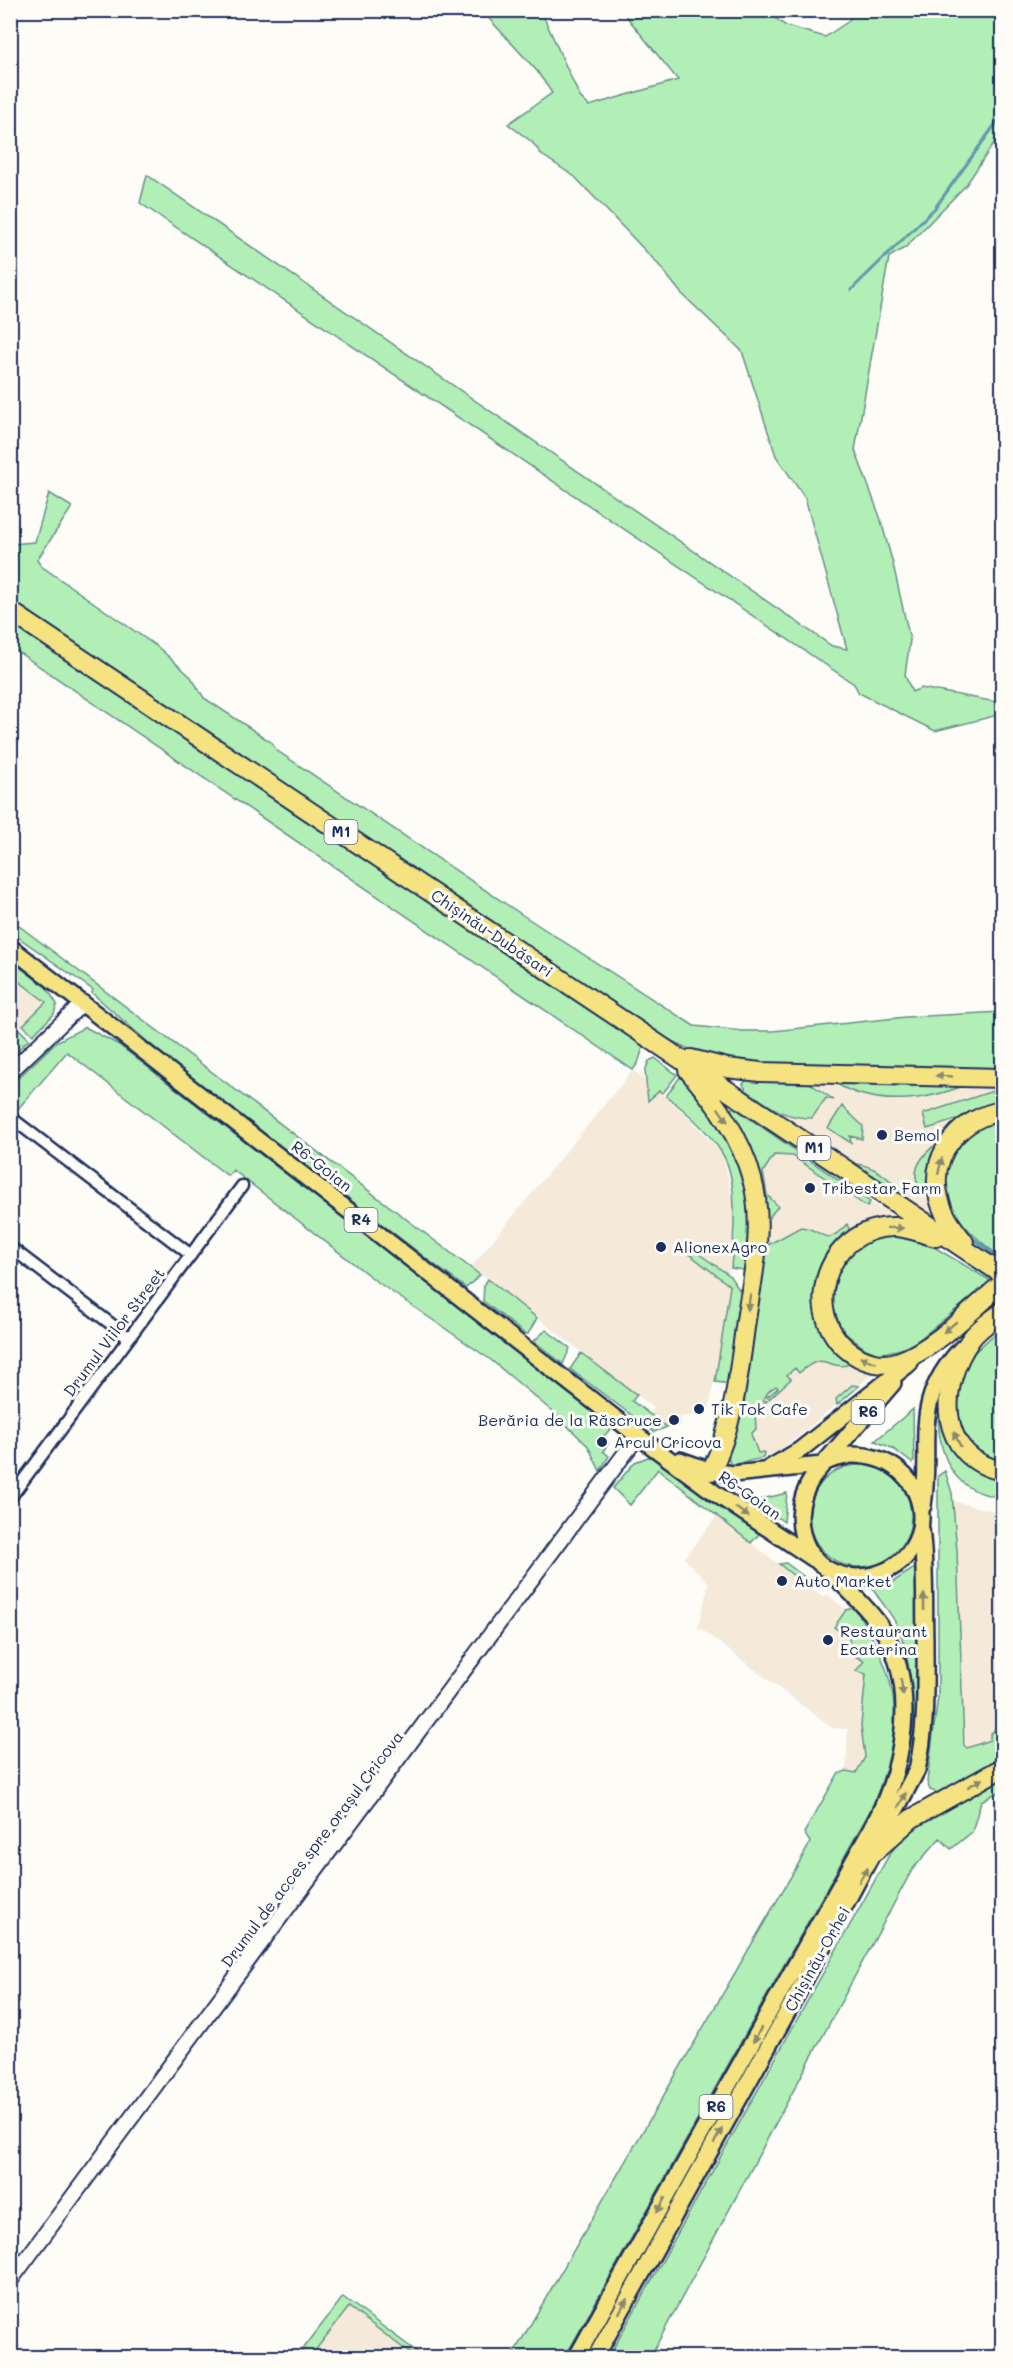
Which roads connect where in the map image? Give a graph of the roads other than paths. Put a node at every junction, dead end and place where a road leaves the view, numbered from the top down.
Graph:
1 (10, 610) edge
2 (10, 947) edge
3 (84, 1003) junction
4 (672, 1053) junction
5 (10, 1072) edge
6 (1002, 1078) edge
7 (1002, 1112) edge
8 (10, 1118) edge
9 (242, 1185) dead end
10 (956, 1243) junction
11 (10, 1247) edge
12 (190, 1255) junction
13 (974, 1255) junction
14 (1002, 1274) edge
15 (1002, 1284) edge
16 (1001, 1313) edge
17 (128, 1337) junction
18 (972, 1337) junction
19 (916, 1356) junction
20 (828, 1428) junction
21 (638, 1436) junction
22 (668, 1456) junction
23 (826, 1460) junction
24 (766, 1470) junction
25 (711, 1471) junction
26 (1002, 1471) edge
27 (10, 1498) edge
28 (921, 1522) junction
29 (814, 1559) junction
30 (829, 1570) junction
31 (1002, 1768) edge
32 (875, 1851) junction
33 (10, 2281) edge
34 (576, 2358) edge
35 (595, 2358) edge

1 - 4 highway, Chișinău-Dubăsari / M1
2 - 3 main road, R6-Goian / R4
3 - 5 street
3 - 21 main road, R6-Goian / R4
6 -> 4 highway
4 - 10 highway, Chișinău-Dubăsari / M1
4 -> 25 highway
13 -> 7 highway
8 - 12 street
9 - 12 street, Drumul Viilor Street
10 - 13 highway, Chișinău-Dubăsari / M1
19 -> 10 highway
11 - 17 street
12 - 17 street, Drumul Viilor Street
13 - 14 highway, M1
15 -> 19 highway, R6
16 - 18 highway, Chișinău-Orhei / R6
17 - 27 street, Drumul Viilor Street
26 -> 18 highway
18 - 28 main road, Chișinău-Orhei / R6
19 - 20 main road
19 - 23 main road, R6
20 - 23 main road
20 - 24 main road
21 - 22 main road, R6-Goian / R4
21 - 33 street, Drumul de acces spre orașul Cricova
22 - 25 main road, R6-Goian / R4
22 -> 29 main road, R6-Goian / R4
23 - 24 main road, R6-Goian / R4
23 - 28 main road, R6
23 - 29 main road, R6
24 - 25 main road, R6-Goian / R4
28 - 30 main road, R6
32 -> 28 main road, Chișinău-Orhei / R6
29 - 30 main road, R6
30 -> 34 main road, Chișinău-Orhei / R6
32 -> 31 highway
35 -> 32 main road, Chișinău-Orhei / R6

